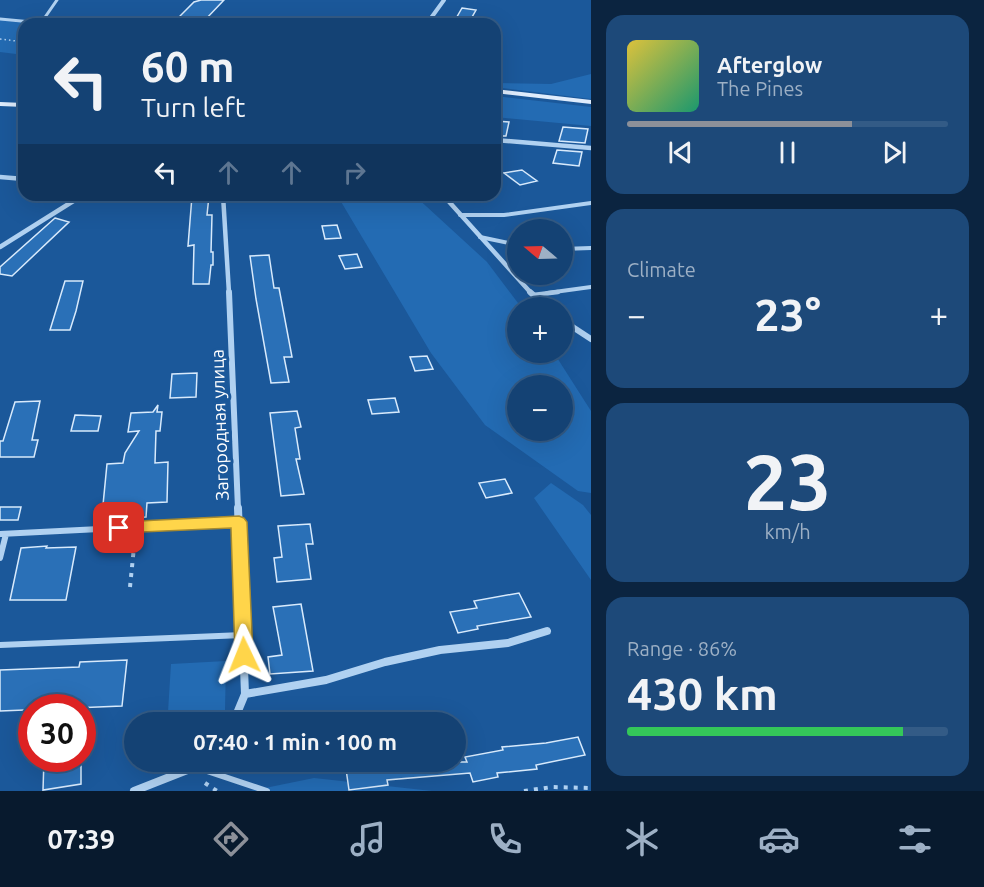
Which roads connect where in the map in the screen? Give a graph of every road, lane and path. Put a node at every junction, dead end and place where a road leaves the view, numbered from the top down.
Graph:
1 (57, 0) edge
2 (444, 0) edge
3 (0, 18) edge
4 (44, 18) edge
5 (431, 18) edge
6 (18, 20) edge
7 (0, 39) edge
8 (18, 41) edge
9 (501, 92) edge
10 (591, 102) edge
11 (0, 104) edge
12 (18, 105) edge
13 (501, 140) edge
14 (591, 148) edge
15 (0, 177) edge
16 (18, 178) edge
17 (74, 201) edge
18 (223, 201) edge
19 (447, 201) edge
20 (591, 203) edge
21 (460, 215) junction
22 (480, 237) junction
23 (507, 242) edge
24 (0, 248) edge
25 (591, 248) edge
26 (573, 249) edge
27 (591, 287) edge
28 (533, 295) junction
29 (535, 297) edge
30 (573, 327) edge
31 (591, 339) edge
32 (239, 522) junction
33 (136, 527) junction
34 (3, 534) edge
35 (0, 558) edge
36 (130, 587) dead end
37 (547, 632) dead end
38 (243, 636) junction
39 (0, 645) edge
40 (245, 694) junction
41 (238, 712) edge
42 (181, 772) edge
43 (217, 772) edge
44 (591, 788) edge
45 (134, 791) edge
46 (267, 791) edge
47 (524, 791) edge

1 - 4 lane
2 - 5 street
3 - 6 lane
7 - 8 path
9 - 10 street
11 - 12 street
13 - 14 street
15 - 16 street
17 - 24 street
18 - 32 street, Загородная улица
19 - 21 street
20 - 21 lane
21 - 22 street
22 - 23 lane
22 - 28 street
25 - 26 lane
27 - 28 lane
28 - 29 street
30 - 31 street
32 - 33 lane
32 - 38 street, Загородная улица
33 - 34 lane
33 - 36 path
34 - 35 lane
37 - 40 street
38 - 39 lane
38 - 40 street, Загородная улица
40 - 41 street, Загородная улица
42 - 45 street
43 - 46 lane
44 - 47 path

